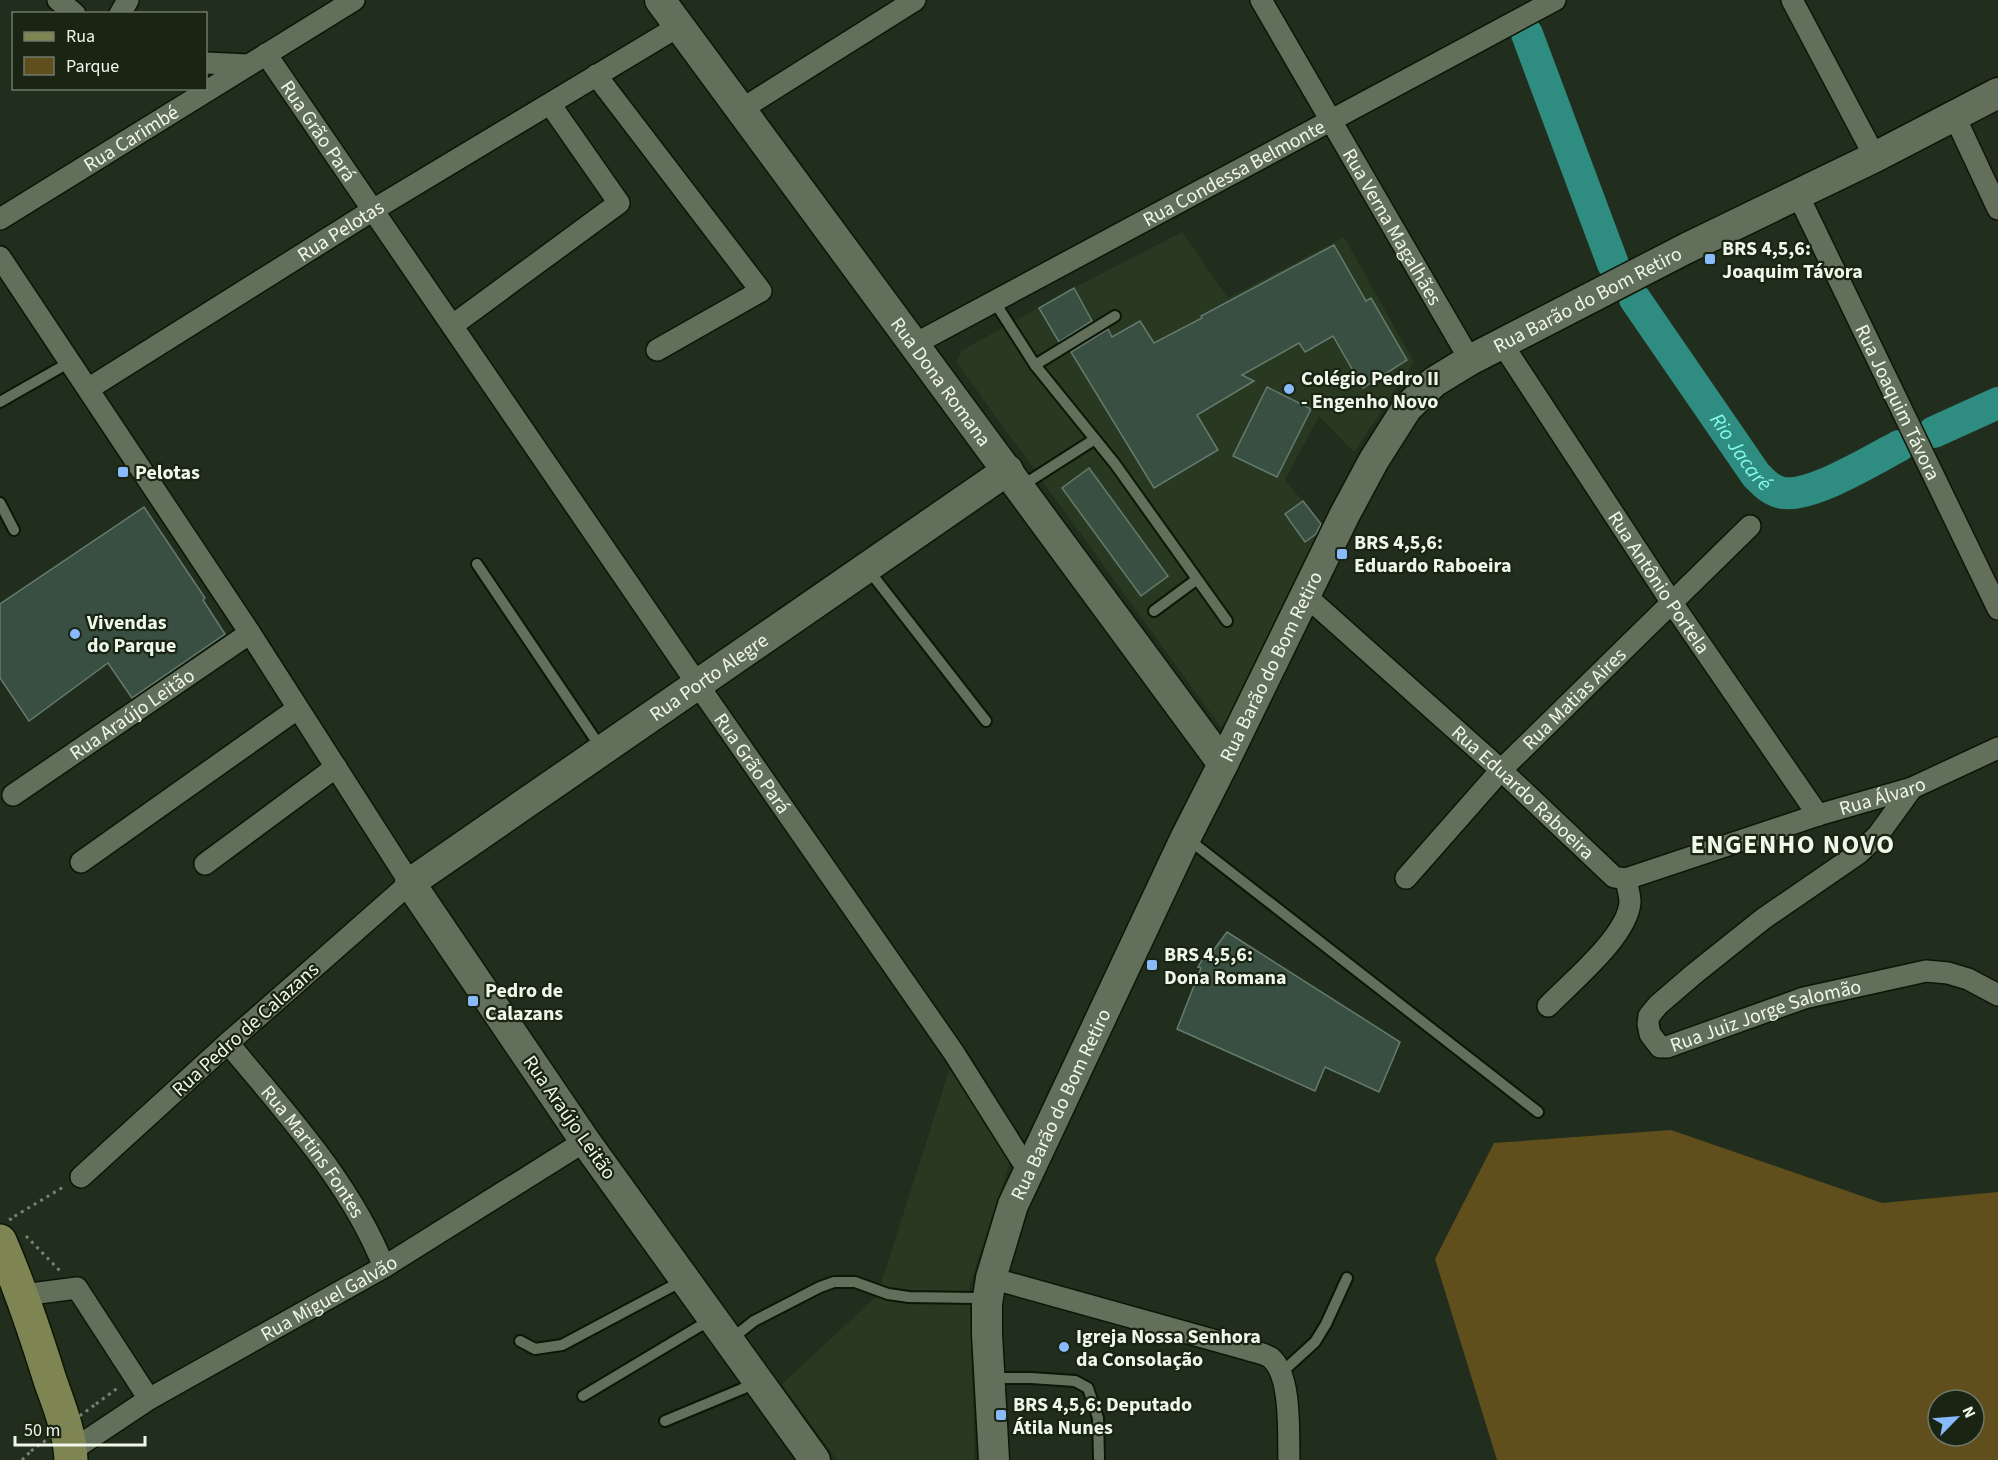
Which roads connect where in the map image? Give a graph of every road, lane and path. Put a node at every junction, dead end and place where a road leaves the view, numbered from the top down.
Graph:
1 (58, 0) edge
2 (354, 0) edge
3 (660, 0) edge
4 (915, 0) edge
5 (1261, 0) edge
6 (1555, 0) edge
7 (1792, 0) edge
8 (73, 12) edge
9 (679, 26) junction
10 (257, 59) junction
11 (207, 63) edge
12 (596, 75) junction
13 (207, 85) edge
14 (1998, 93) edge
15 (190, 94) edge
16 (550, 104) junction
17 (742, 109) junction
18 (1954, 116) junction
19 (1330, 120) junction
20 (1875, 157) junction
21 (1798, 195) junction
22 (1998, 209) edge
23 (373, 210) junction
24 (0, 219) edge
25 (0, 257) edge
26 (994, 302) junction
27 (1115, 316) dead end
28 (453, 325) junction
29 (913, 345) junction
30 (1503, 345) junction
31 (657, 350) dead end
32 (1470, 360) junction
33 (70, 362) junction
34 (1035, 365) junction
35 (88, 389) junction
36 (0, 402) edge
37 (1095, 439) junction
38 (1014, 479) junction
39 (0, 503) edge
40 (1750, 526) dead end
41 (14, 530) dead end
42 (477, 564) dead end
43 (867, 568) junction
44 (1196, 580) junction
45 (1305, 595) junction
46 (1672, 603) junction
47 (1998, 609) edge
48 (1154, 611) dead end
49 (1227, 621) dead end
50 (250, 633) junction
51 (698, 685) junction
52 (297, 709) junction
53 (986, 721) dead end
54 (1998, 748) edge
55 (603, 750) junction
56 (1223, 765) junction
57 (336, 767) junction
58 (1501, 770) junction
59 (1912, 788) junction
60 (13, 795) dead end
61 (1818, 815) junction
62 (1186, 837) junction
63 (81, 862) dead end
64 (204, 864) dead end
65 (1406, 878) dead end
66 (1626, 879) junction
67 (410, 883) junction
68 (1998, 995) edge
69 (1548, 1006) dead end
70 (228, 1043) junction
71 (1538, 1112) dead end
72 (585, 1141) junction
73 (1029, 1172) junction
74 (81, 1177) joint
75 (14, 1234) edge
76 (384, 1267) junction
77 (1347, 1278) dead end
78 (685, 1280) junction
79 (77, 1288) junction
80 (989, 1289) junction
81 (11, 1297) edge
82 (721, 1330) junction
83 (520, 1341) dead end
84 (1281, 1373) junction
85 (134, 1376) junction
86 (989, 1378) junction
87 (757, 1380) junction
88 (583, 1396) dead end
89 (149, 1399) junction
90 (665, 1421) dead end
91 (57, 1456) edge
92 (1099, 1458) dead end
93 (21, 1460) edge
94 (815, 1460) edge
95 (994, 1460) edge
96 (1289, 1460) edge

1 - 8 street
2 - 10 street, Rua Carimbé
3 - 9 street, Rua Dona Romana
4 - 17 street
5 - 19 street, Rua Verna Magalhães
6 - 19 street, Rua Condessa Belmonte
7 - 20 street
9 - 12 street, Rua Pelotas
9 - 17 street, Rua Dona Romana
10 - 11 street
10 - 13 street, Rua Carimbé
10 - 23 street, Rua Grão Pará
12 - 16 street, Rua Pelotas
12 - 31 street
14 - 18 street, Rua Barão do Bom Retiro
15 - 24 street, Rua Carimbé
16 - 23 street, Rua Pelotas
16 - 28 street
17 - 29 street, Rua Dona Romana
18 - 20 street, Rua Barão do Bom Retiro
18 - 22 street
19 - 26 street, Rua Condessa Belmonte
19 - 32 street, Rua Verna Magalhães
20 - 21 street, Rua Barão do Bom Retiro
21 - 30 street, Rua Barão do Bom Retiro
21 - 47 street, Rua Joaquim Távora
23 - 28 street, Rua Grão Pará
23 - 35 street, Rua Pelotas
25 - 33 street, Rua Araújo Leitão
26 - 29 street, Rua Condessa Belmonte
26 - 34 lane
27 - 34 lane
28 - 51 street, Rua Grão Pará
29 - 38 street, Rua Dona Romana
30 - 32 street, Rua Barão do Bom Retiro
30 - 46 street, Rua Antônio Portela
32 - 45 street, Rua Barão do Bom Retiro
33 - 35 street, Rua Araújo Leitão
33 - 36 lane
34 - 37 lane
35 - 50 street, Rua Araújo Leitão
37 - 38 lane
37 - 44 lane
38 - 43 street, Rua Porto Alegre
38 - 56 street, Rua Dona Romana
39 - 41 lane
40 - 46 street, Rua Matias Aires
42 - 55 lane
43 - 51 street, Rua Porto Alegre
43 - 53 lane
44 - 48 lane
44 - 49 lane
45 - 56 street, Rua Barão do Bom Retiro
45 - 58 street, Rua Eduardo Raboeira
46 - 58 street, Rua Matias Aires
46 - 61 street, Rua Antônio Portela
50 - 52 street, Rua Araújo Leitão
50 - 60 street, Rua Araújo Leitão
51 - 55 street, Rua Porto Alegre
51 - 73 street, Rua Grão Pará
52 - 57 street, Rua Araújo Leitão
52 - 63 street
54 - 59 street, Rua Álvaro
55 - 67 street, Rua Porto Alegre
56 - 62 street, Rua Barão do Bom Retiro
57 - 64 street
57 - 67 street, Rua Araújo Leitão
58 - 65 street, Rua Matias Aires
58 - 66 street, Rua Eduardo Raboeira
59 - 61 street, Rua Álvaro
59 - 68 street, Rua Juiz Jorge Salomão
61 - 66 street, Rua Álvaro
62 - 71 lane
62 - 73 street, Rua Barão do Bom Retiro
66 - 69 street
67 - 70 street, Rua Pedro de Calazans
67 - 72 street, Rua Araújo Leitão
70 - 74 street, Rua Pedro de Calazans
70 - 76 street, Rua Martins Fontes
72 - 76 street, Rua Miguel Galvão
72 - 78 street, Rua Araújo Leitão
73 - 80 street, Rua Barão do Bom Retiro
74 - 75 path
75 - 79 path
75 - 81 main road
76 - 89 street, Rua Miguel Galvão
77 - 84 lane
78 - 82 street, Rua Araújo Leitão
78 - 83 lane
79 - 81 street
79 - 85 street
80 - 82 lane
80 - 84 street
80 - 86 street, Rua Barão do Bom Retiro
81 - 91 main road
82 - 87 street, Rua Araújo Leitão
82 - 88 lane
84 - 96 street
85 - 89 street
85 - 91 path, bridge
86 - 92 lane
86 - 95 street, Rua Barão do Bom Retiro
87 - 90 lane
87 - 94 street, Rua Araújo Leitão
89 - 91 street, Rua Miguel Galvão
91 - 93 path

